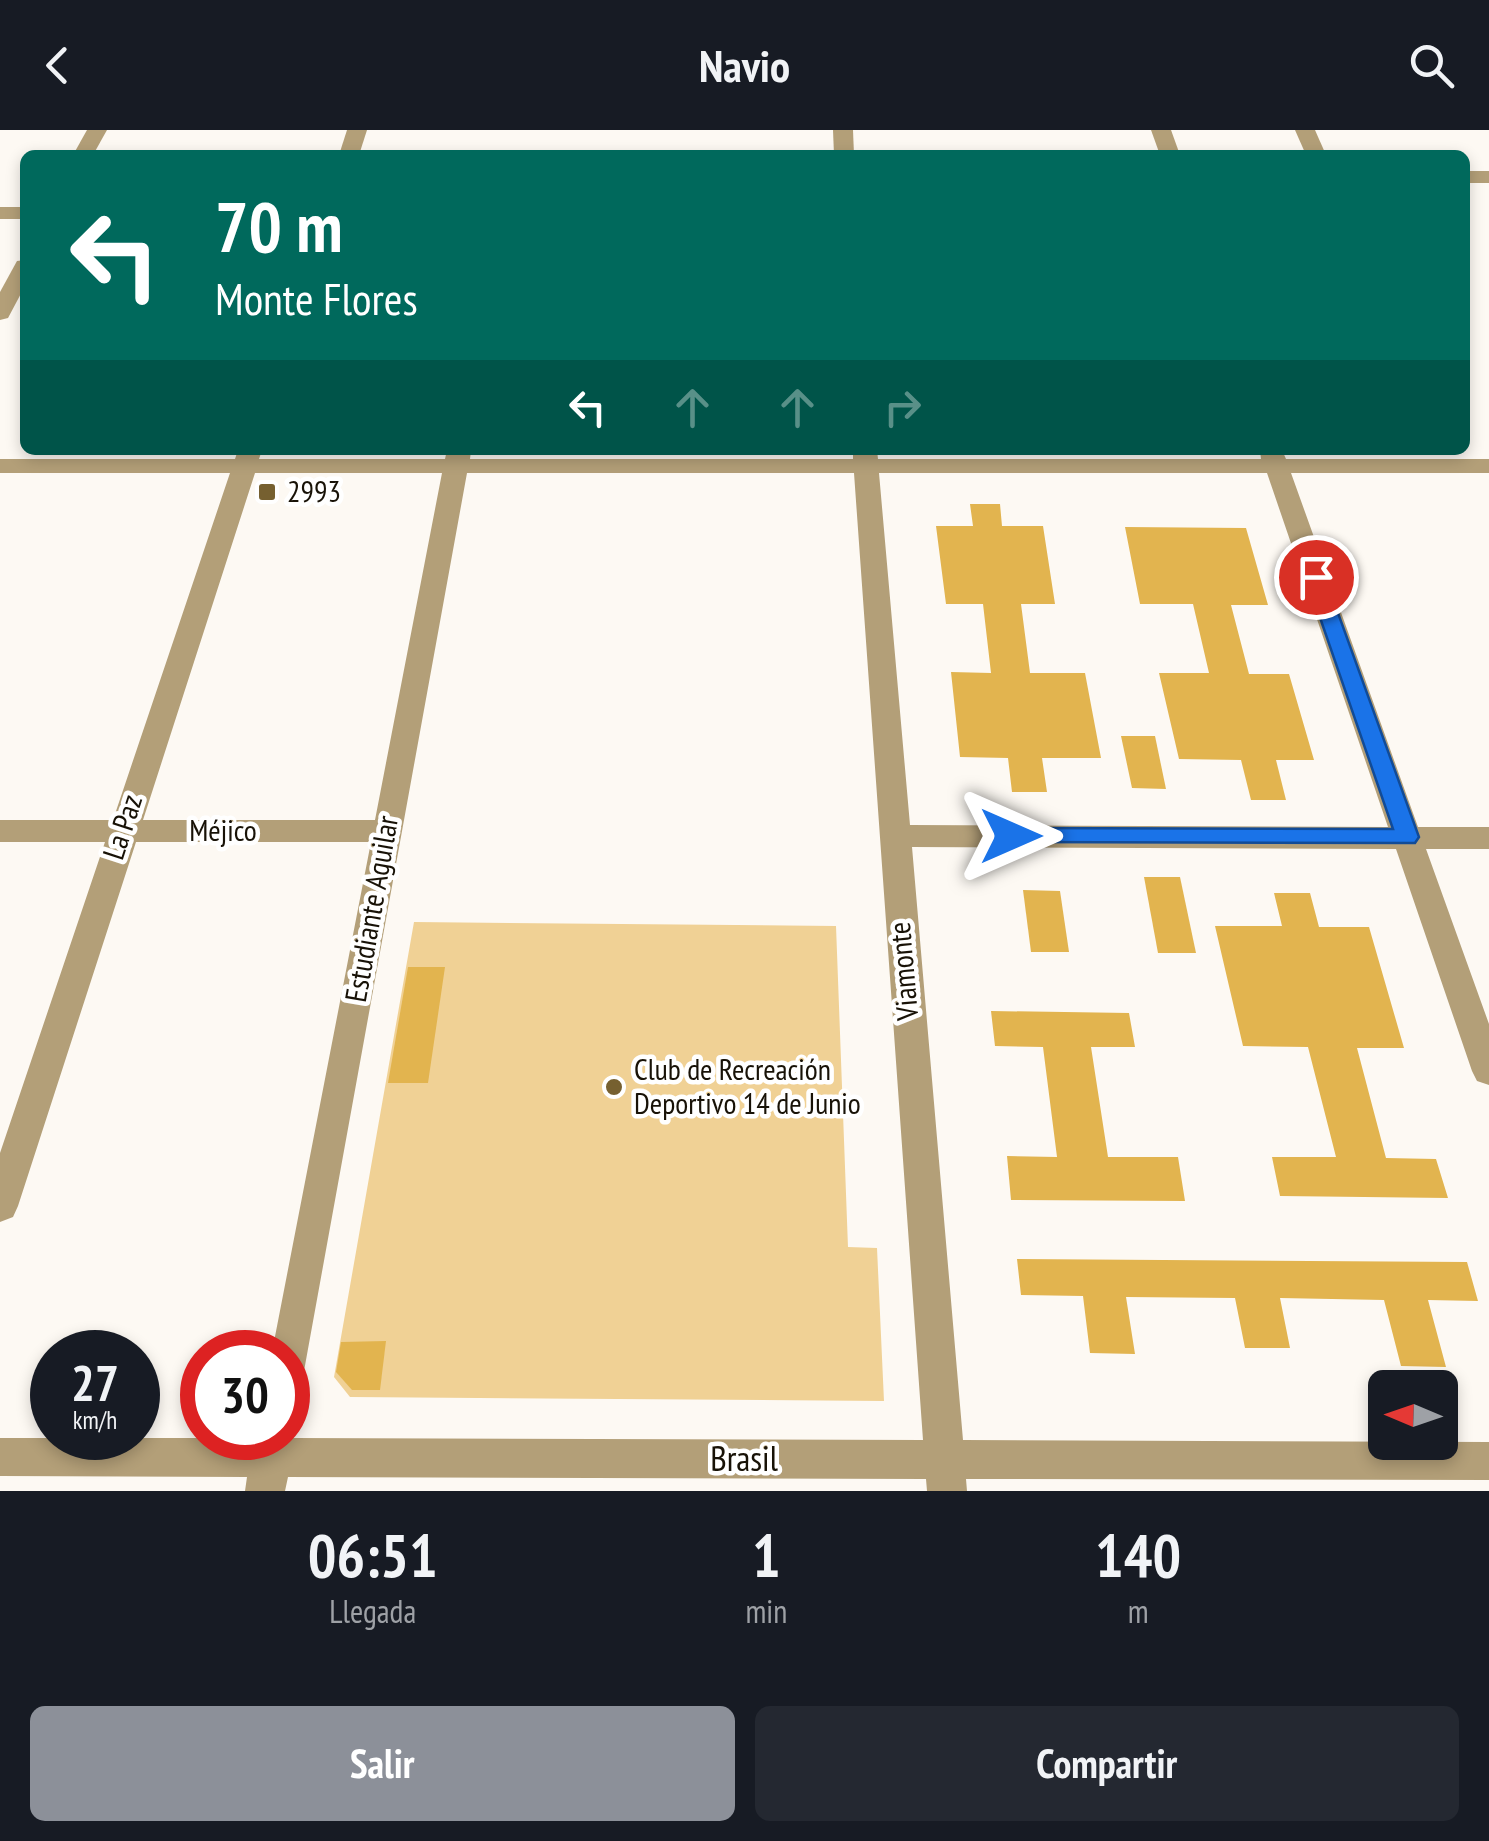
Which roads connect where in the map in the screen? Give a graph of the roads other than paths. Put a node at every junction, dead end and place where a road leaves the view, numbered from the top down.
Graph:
1 (20, 275) edge
2 (0, 313) edge
3 (248, 458) edge
4 (457, 458) edge
5 (866, 458) edge
6 (1274, 458) edge
7 (0, 466) edge
8 (1489, 466) edge
9 (0, 831) edge
10 (122, 831) junction
11 (387, 832) junction
12 (892, 836) junction
13 (1407, 837) junction
14 (1489, 838) edge
15 (1489, 1071) edge
16 (0, 1206) edge
17 (295, 1330) edge
18 (0, 1457) edge
19 (1489, 1461) edge
20 (270, 1462) edge
21 (946, 1476) edge

1 - 2 street
3 - 4 street
3 - 7 street
3 - 10 street, La Paz
4 - 5 street
4 - 11 street, Estudiante Aguilar
5 - 6 street
5 - 12 street, Viamonte
6 - 8 street
6 - 13 street
9 - 10 street, Méjico
10 - 11 street, Méjico
10 - 16 street, La Paz
11 - 17 street, Estudiante Aguilar
12 - 13 street
12 - 21 street, Viamonte
13 - 14 street
13 - 15 street
18 - 20 street, Brasil
19 - 21 street, Brasil
20 - 21 street, Brasil

